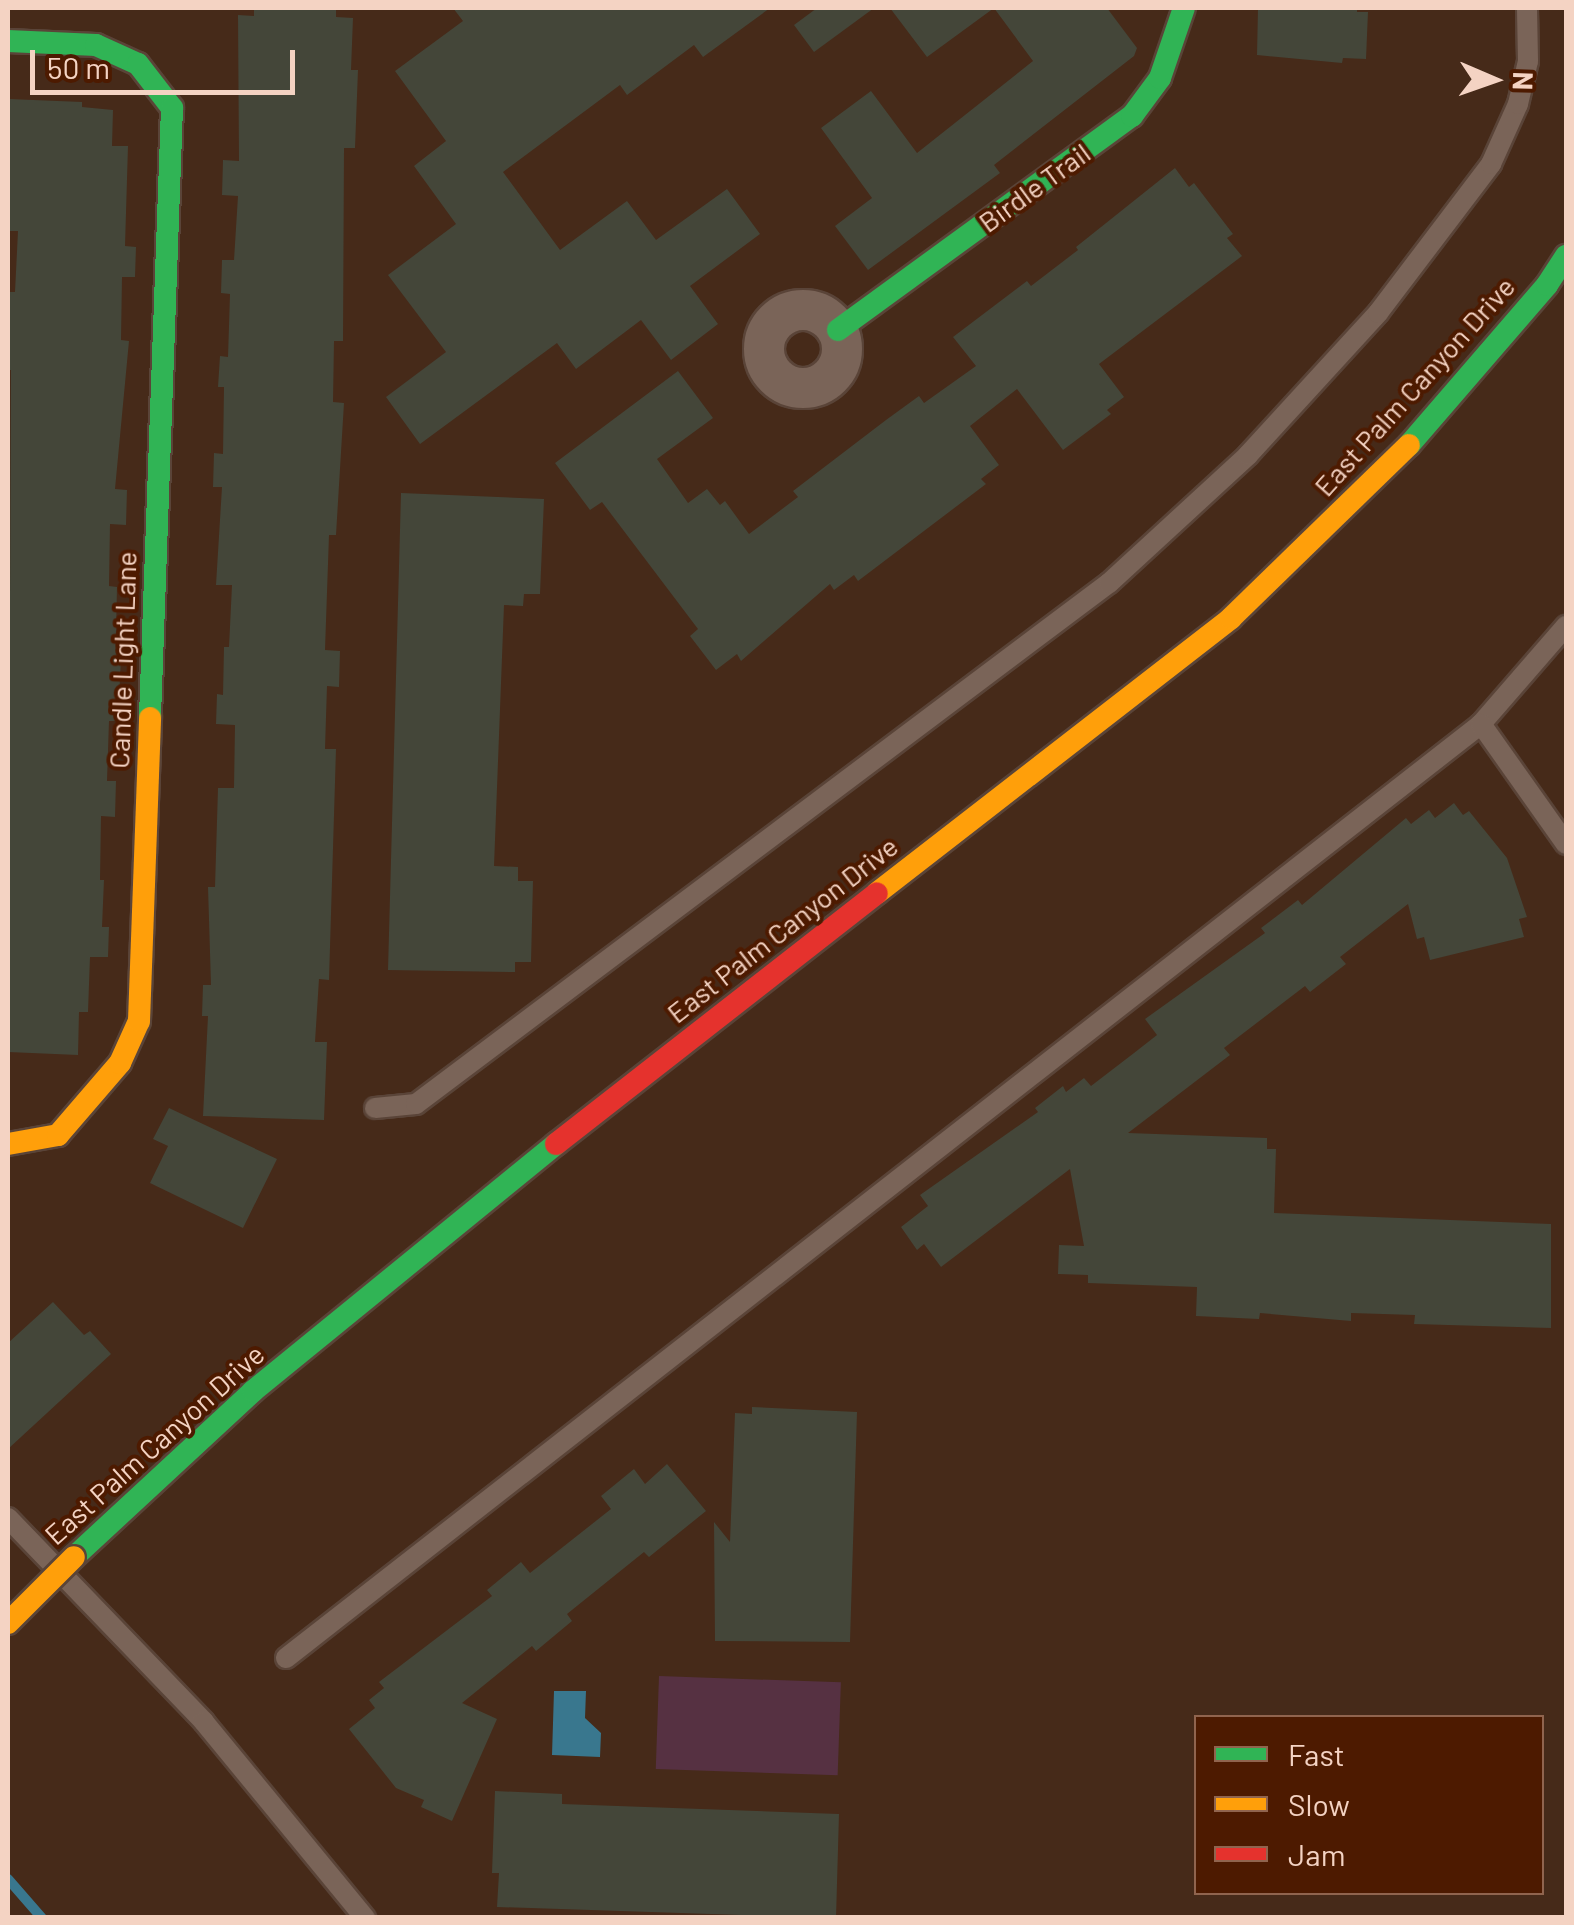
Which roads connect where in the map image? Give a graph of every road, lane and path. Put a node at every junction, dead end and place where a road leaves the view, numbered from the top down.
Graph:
1 (1184, 8) edge
2 (1527, 8) edge
3 (8, 41) edge
4 (1566, 256) edge
5 (838, 330) dead end
6 (1566, 626) edge
7 (1480, 724) junction
8 (1566, 844) edge
9 (375, 1108) dead end
10 (8, 1144) edge
11 (8, 1518) edge
12 (8, 1624) edge
13 (286, 1658) dead end
14 (365, 1918) edge

1 - 5 main road, Birdle Trail
2 - 9 lane
3 - 10 main road, Candle Light Lane
4 - 12 main road, East Palm Canyon Drive, bridge
6 - 7 lane
7 - 8 lane
7 - 13 lane
11 - 14 lane

